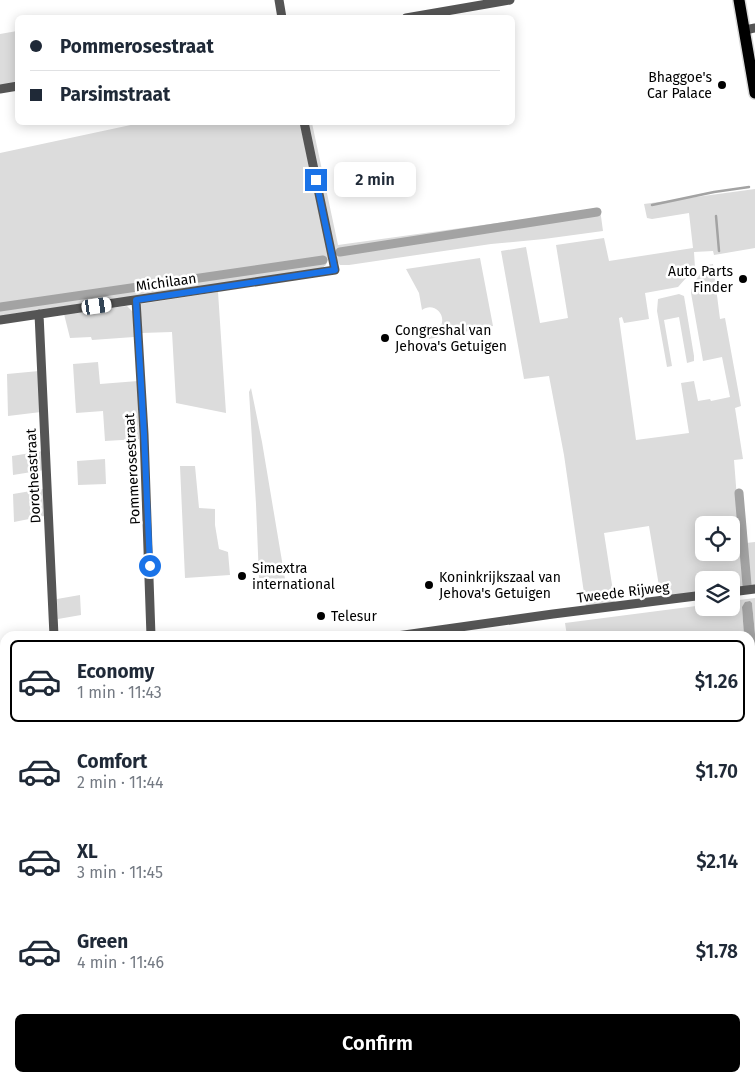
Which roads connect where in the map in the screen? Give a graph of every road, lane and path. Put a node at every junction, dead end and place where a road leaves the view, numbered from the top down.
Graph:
1 (279, 0) edge
2 (510, 0) edge
3 (739, 0) edge
4 (282, 15) edge
5 (423, 15) edge
6 (750, 29) edge
7 (15, 86) edge
8 (0, 89) edge
9 (755, 93) edge
10 (305, 125) edge
11 (136, 300) junction
12 (39, 314) junction
13 (0, 320) edge
14 (755, 589) edge
15 (740, 591) edge
16 (695, 596) edge
17 (54, 631) edge
18 (151, 631) edge
19 (432, 631) edge

1 - 4 street
2 - 5 street
3 - 6 main road
6 - 9 main road
7 - 8 street
10 - 11 street, Michilaan
11 - 12 street, Michilaan
11 - 18 street, Pommerosestraat
12 - 13 street, Michilaan
12 - 17 street, Dorotheastraat
14 - 15 street
16 - 19 street, Tweede Rijweg

